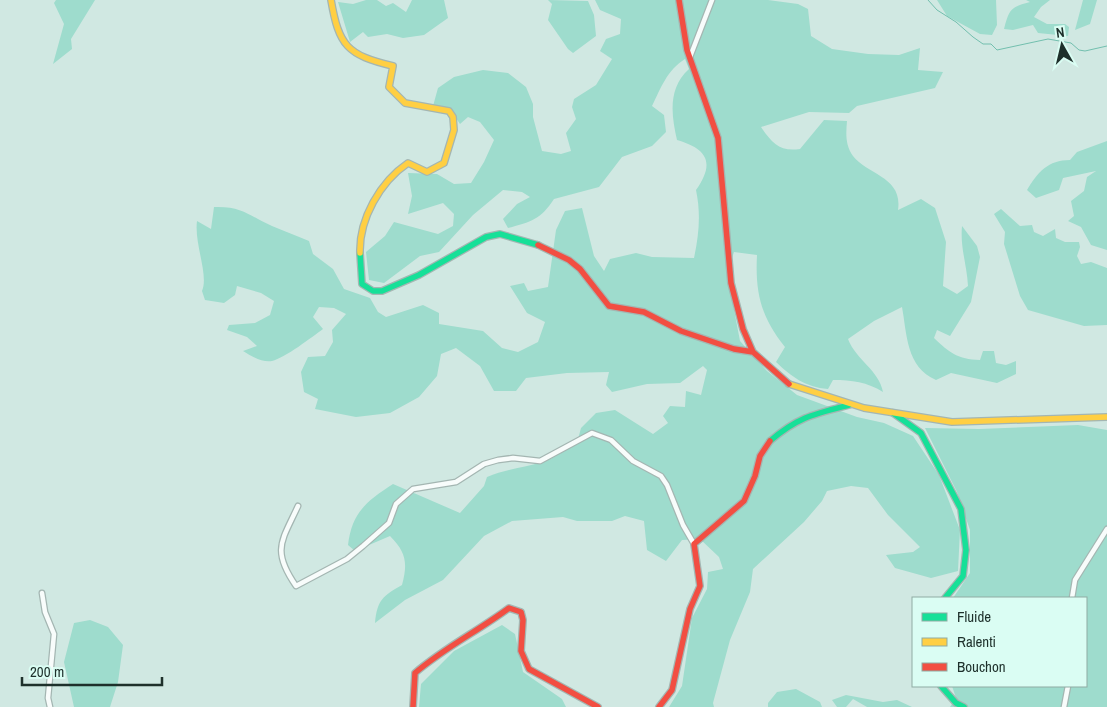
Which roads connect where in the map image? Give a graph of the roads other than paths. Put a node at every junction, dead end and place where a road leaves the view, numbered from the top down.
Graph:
1 (331, 0) edge
2 (679, 0) edge
3 (712, 0) edge
4 (690, 57) junction
5 (753, 352) junction
6 (849, 404) junction
7 (893, 413) junction
8 (1107, 417) edge
9 (298, 506) dead end
10 (1107, 529) edge
11 (694, 544) junction
12 (42, 594) dead end
13 (946, 597) edge
14 (1072, 597) edge
15 (942, 687) edge
16 (1068, 687) edge
17 (50, 707) edge
18 (413, 707) edge
19 (598, 707) edge
20 (659, 707) edge
21 (964, 707) edge
22 (1064, 707) edge

1 - 5 street
2 - 4 street
3 - 4 street
4 - 5 street
5 - 6 street
6 - 7 street
6 - 11 street
7 - 8 street
7 - 13 street
9 - 11 street
10 - 14 street
11 - 20 street
12 - 17 street
15 - 21 street
16 - 22 street
18 - 19 street

